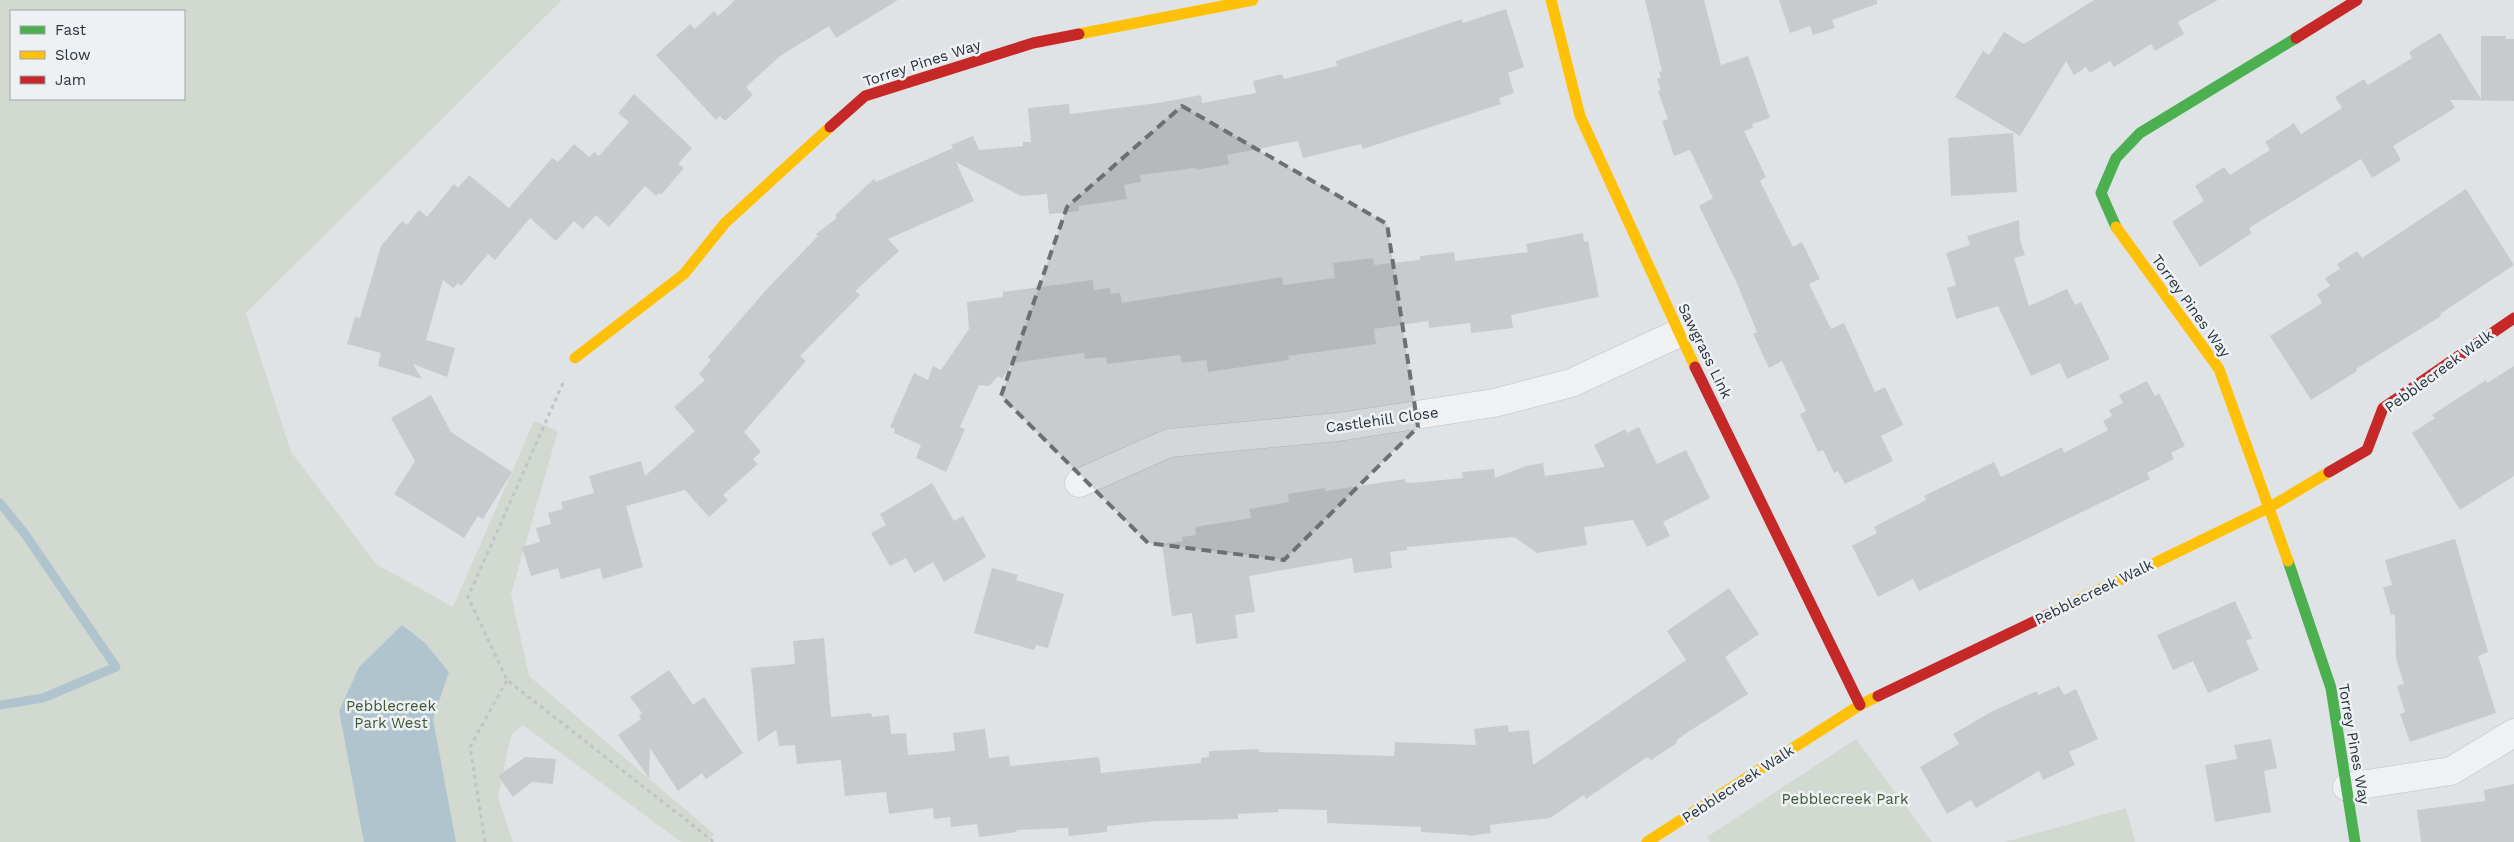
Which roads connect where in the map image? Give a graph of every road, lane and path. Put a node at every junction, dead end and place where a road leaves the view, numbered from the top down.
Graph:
1 (1253, 0) edge
2 (1551, 0) edge
3 (2357, 0) edge
4 (2514, 318) edge
5 (1680, 333) junction
6 (575, 358) joint
7 (1079, 483) dead end
8 (2270, 508) junction
9 (507, 680) junction
10 (1860, 705) junction
11 (2514, 733) edge
12 (2347, 787) junction
13 (485, 842) edge
14 (714, 842) edge
15 (1648, 842) edge
16 (2355, 842) edge

1 - 6 street, Torrey Pines Way
2 - 5 street, Sawgrass Link
3 - 8 street, Torrey Pines Way
4 - 8 street, Pebblecreek Walk
5 - 7 street, Castlehill Close
5 - 10 street, Sawgrass Link
6 - 9 path
8 - 10 street, Pebblecreek Walk
8 - 12 street, Torrey Pines Way
9 - 13 path
9 - 14 path
10 - 15 street, Pebblecreek Walk
11 - 12 street
12 - 16 street, Torrey Pines Way

